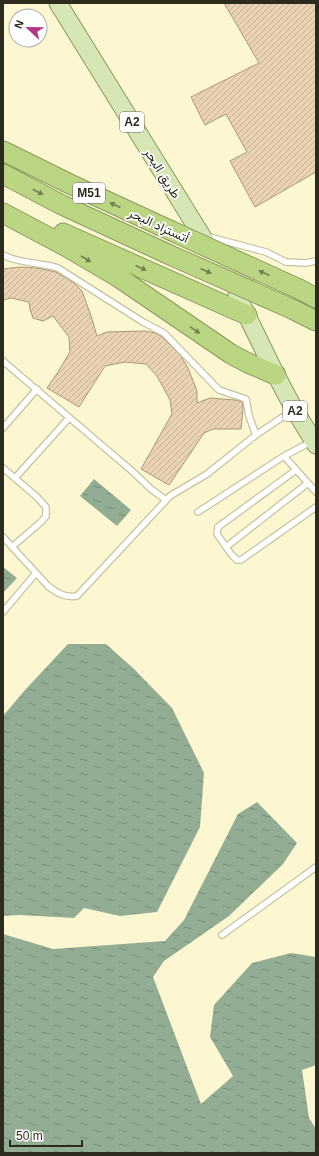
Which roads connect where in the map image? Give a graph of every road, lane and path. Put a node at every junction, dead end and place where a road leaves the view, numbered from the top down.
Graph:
1 (58, 3) edge
2 (3, 151) edge
3 (3, 174) edge
4 (3, 206) edge
5 (3, 213) edge
6 (203, 238) joint
7 (3, 255) edge
8 (316, 260) edge
9 (237, 295) dead end
10 (316, 298) edge
11 (247, 315) junction
12 (316, 321) edge
13 (3, 361) edge
14 (276, 375) junction
15 (37, 390) junction
16 (294, 409) junction
17 (69, 418) junction
18 (3, 428) edge
19 (256, 435) junction
20 (315, 443) edge
21 (284, 456) junction
22 (3, 468) edge
23 (296, 470) junction
24 (15, 478) junction
25 (308, 484) junction
26 (316, 492) edge
27 (166, 500) junction
28 (316, 506) edge
29 (198, 512) dead end
30 (3, 537) edge
31 (12, 547) junction
32 (226, 547) junction
33 (36, 573) junction
34 (3, 612) edge
35 (316, 867) edge
36 (222, 935) dead end

1 - 6 main road, طريق البحر / A2
10 -> 2 highway, أتستراد البحر / M51, bridge
3 -> 12 highway, أتستراد البحر / M51, bridge
4 -> 11 highway
5 -> 14 highway
6 - 8 lane
7 - 19 lane
9 - 11 main road, A2
11 - 14 main road, A2
13 - 15 lane
14 - 16 main road, A2
15 - 17 lane
15 - 18 lane
16 - 19 lane
16 - 20 main road, A2
17 - 24 lane
17 - 27 lane
19 - 27 lane
20 - 21 lane
21 - 23 lane
21 - 29 lane
22 - 24 lane
23 - 25 lane
23 - 32 lane
24 - 31 lane
25 - 26 lane
25 - 32 lane
27 - 33 lane
28 - 32 lane
30 - 31 lane
31 - 33 lane
33 - 34 lane
35 - 36 lane

